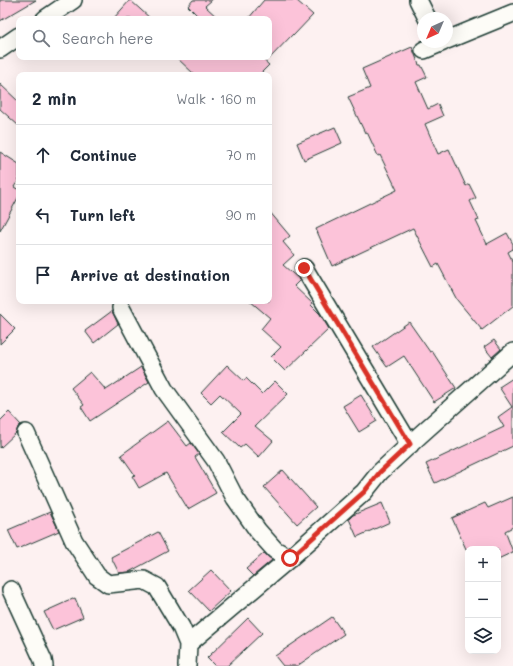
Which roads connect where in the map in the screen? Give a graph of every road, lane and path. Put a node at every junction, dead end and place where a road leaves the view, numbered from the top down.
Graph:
1 (72, 0) edge
2 (418, 0) edge
3 (424, 12) edge
4 (513, 13) edge
5 (49, 16) edge
6 (16, 38) edge
7 (453, 38) edge
8 (428, 48) edge
9 (0, 49) edge
10 (424, 50) dead end
11 (304, 268) dead end
12 (121, 308) dead end
13 (513, 352) edge
14 (26, 434) dead end
15 (410, 444) junction
16 (290, 558) junction
17 (11, 590) dead end
18 (188, 644) junction
19 (44, 666) edge
20 (187, 666) edge

1 - 5 street
2 - 3 street
4 - 7 street
6 - 9 street
8 - 10 street
11 - 15 street
12 - 16 street
13 - 15 street
14 - 18 street
15 - 16 street
16 - 18 street
17 - 19 street
18 - 20 street

